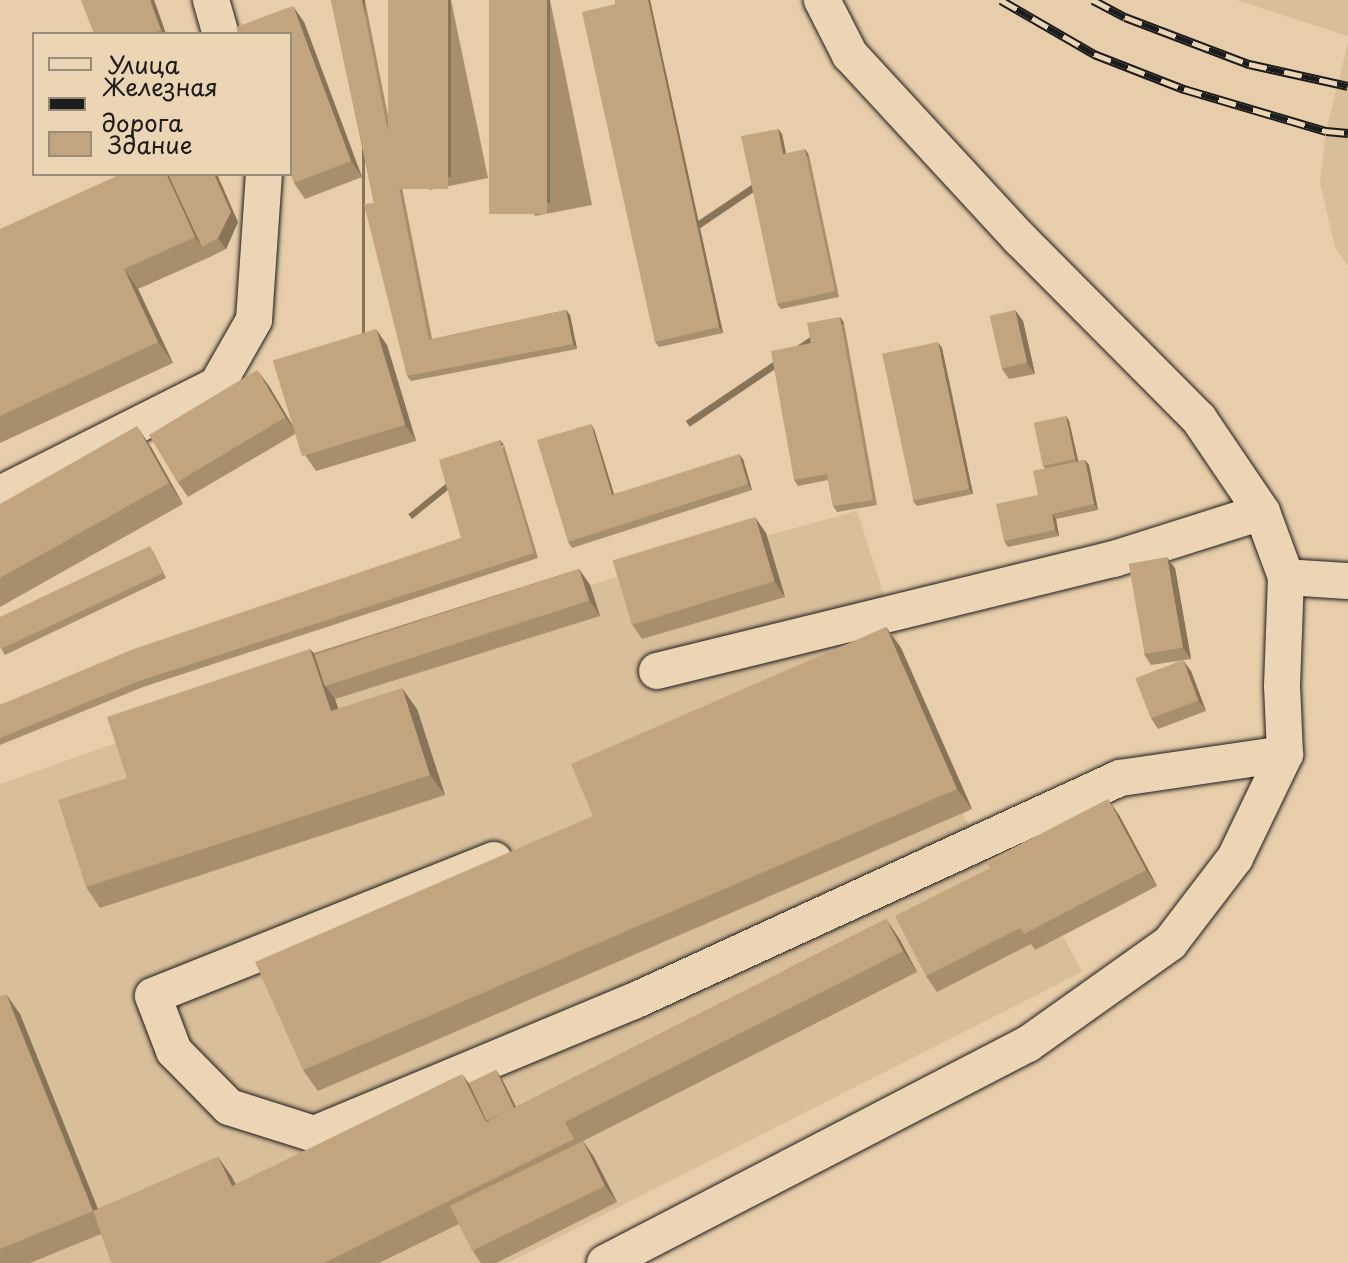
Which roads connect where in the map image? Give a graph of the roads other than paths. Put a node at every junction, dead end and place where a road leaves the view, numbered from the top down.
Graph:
1 (211, 0) edge
2 (822, 0) edge
3 (220, 32) edge
4 (264, 176) edge
5 (0, 494) edge
6 (1262, 512) junction
7 (1286, 577) junction
8 (1348, 581) edge
9 (657, 671) dead end
10 (1285, 754) junction
11 (494, 860) edge
12 (605, 1263) edge

1 - 3 street
2 - 6 street
4 - 5 street
6 - 7 street
6 - 9 street
7 - 8 street
7 - 10 street
10 - 11 street
10 - 12 street

